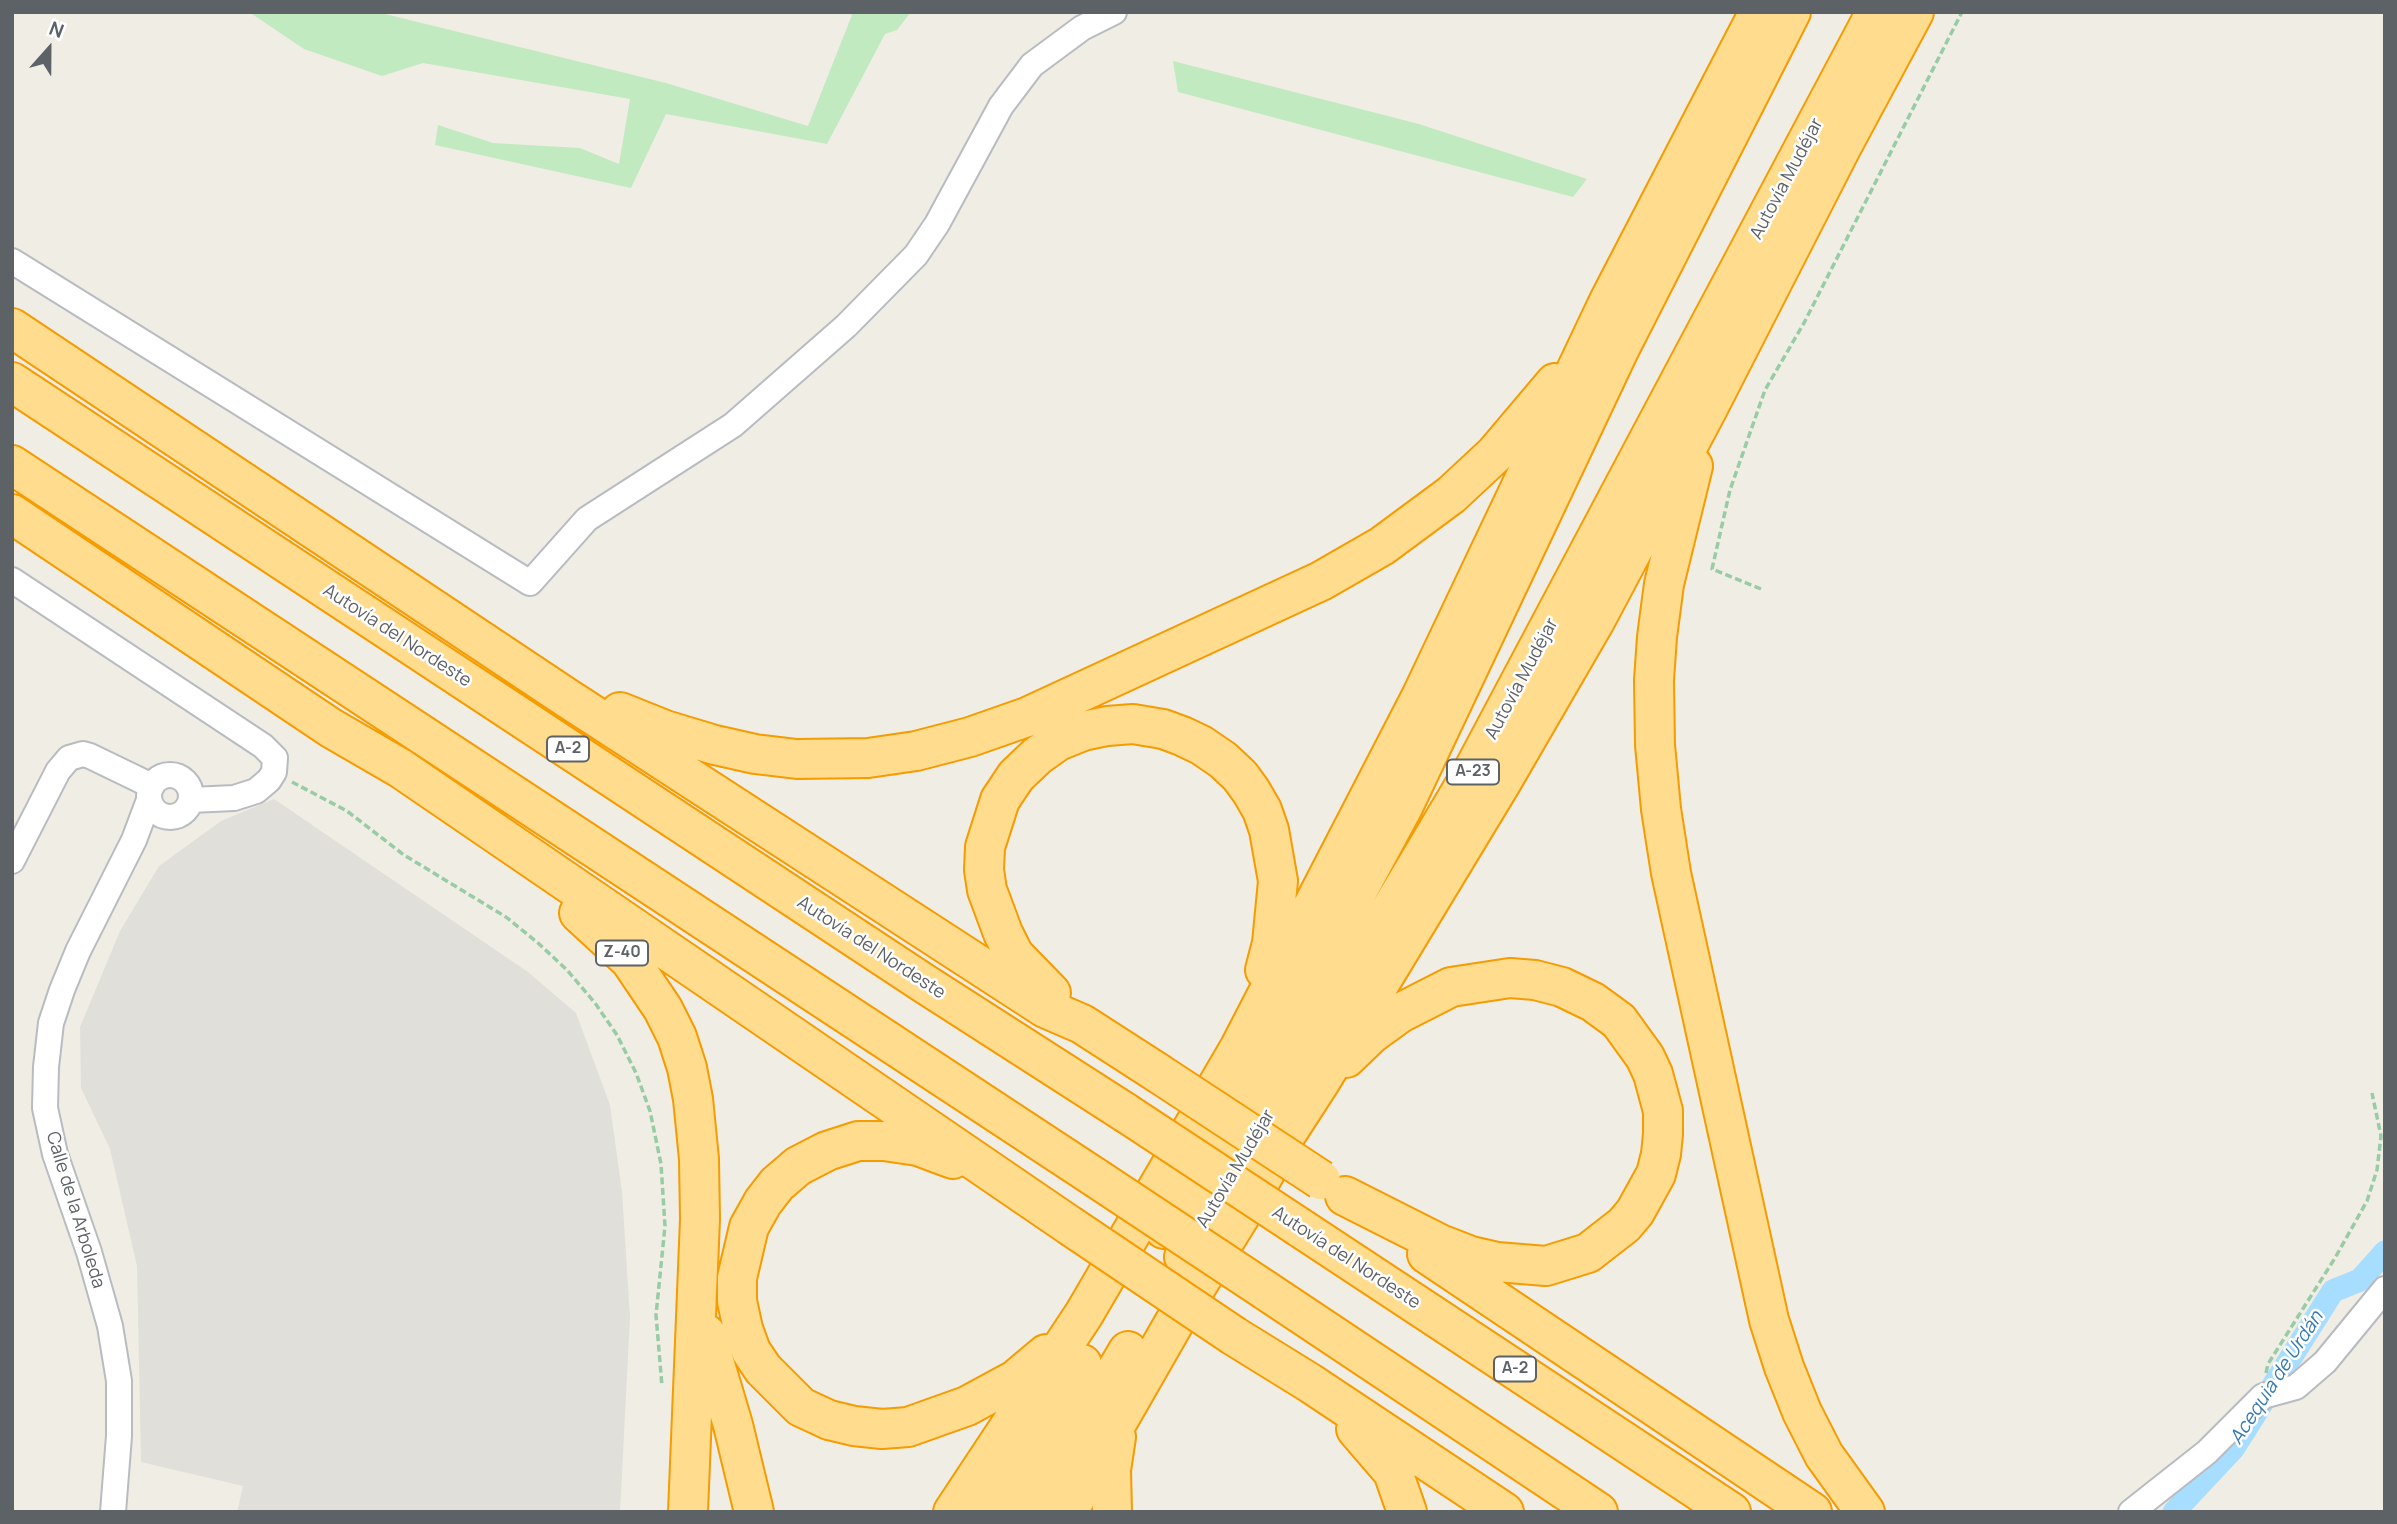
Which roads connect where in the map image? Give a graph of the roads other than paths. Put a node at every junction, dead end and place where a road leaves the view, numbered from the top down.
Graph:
1 (1114, 12) edge
2 (1759, 12) edge
3 (1791, 12) edge
4 (1876, 12) edge
5 (1914, 12) edge
6 (12, 261) edge
7 (1609, 301) junction
8 (12, 328) edge
9 (12, 382) edge
10 (1709, 408) junction
11 (12, 466) edge
12 (12, 514) edge
13 (12, 580) edge
14 (453, 620) junction
15 (331, 728) junction
16 (150, 793) junction
17 (191, 800) junction
18 (172, 817) junction
19 (134, 840) junction
20 (12, 861) edge
21 (1082, 1024) junction
22 (1240, 1047) junction
23 (1320, 1082) junction
24 (1333, 1188) junction
25 (1030, 1198) junction
26 (2385, 1289) edge
27 (698, 1302) junction
28 (1084, 1314) junction
29 (1310, 1383) junction
30 (1119, 1419) junction
31 (113, 1512) edge
32 (688, 1512) edge
33 (754, 1512) edge
34 (953, 1512) edge
35 (992, 1512) edge
36 (1032, 1512) edge
37 (1068, 1512) edge
38 (1112, 1512) edge
39 (1407, 1512) edge
40 (1504, 1512) edge
41 (1598, 1512) edge
42 (1731, 1512) edge
43 (1812, 1512) edge
44 (1866, 1512) edge
45 (2131, 1512) edge

1 - 6 street
2 - 7 highway
3 - 35 highway, Autovía Mudéjar / A-23
4 - 36 highway, Autovía Mudéjar / A-23
5 - 10 highway
7 - 14 highway
7 - 22 highway
8 - 14 highway
9 - 42 highway, Autovía del Nordeste / A-2, bridge
10 - 23 highway
10 - 44 highway
11 - 41 highway, bridge
12 - 15 highway, Z-40
13 - 17 street
14 - 21 highway
15 - 25 highway
15 - 27 highway, Z-40
16 - 17 street
16 - 18 street
16 - 19 street, Calle de la Arboleda
16 - 20 street
17 - 18 street
18 - 19 street
19 - 31 street, Calle de la Arboleda
21 - 22 highway
21 - 24 highway, bridge
22 - 28 highway
23 - 24 highway
23 - 30 highway
24 - 43 highway
25 - 28 highway
25 - 29 highway, bridge
26 - 45 street
27 - 32 highway
27 - 33 highway, Z-40
28 - 34 highway
29 - 39 highway
29 - 40 highway
30 - 37 highway
30 - 38 highway

